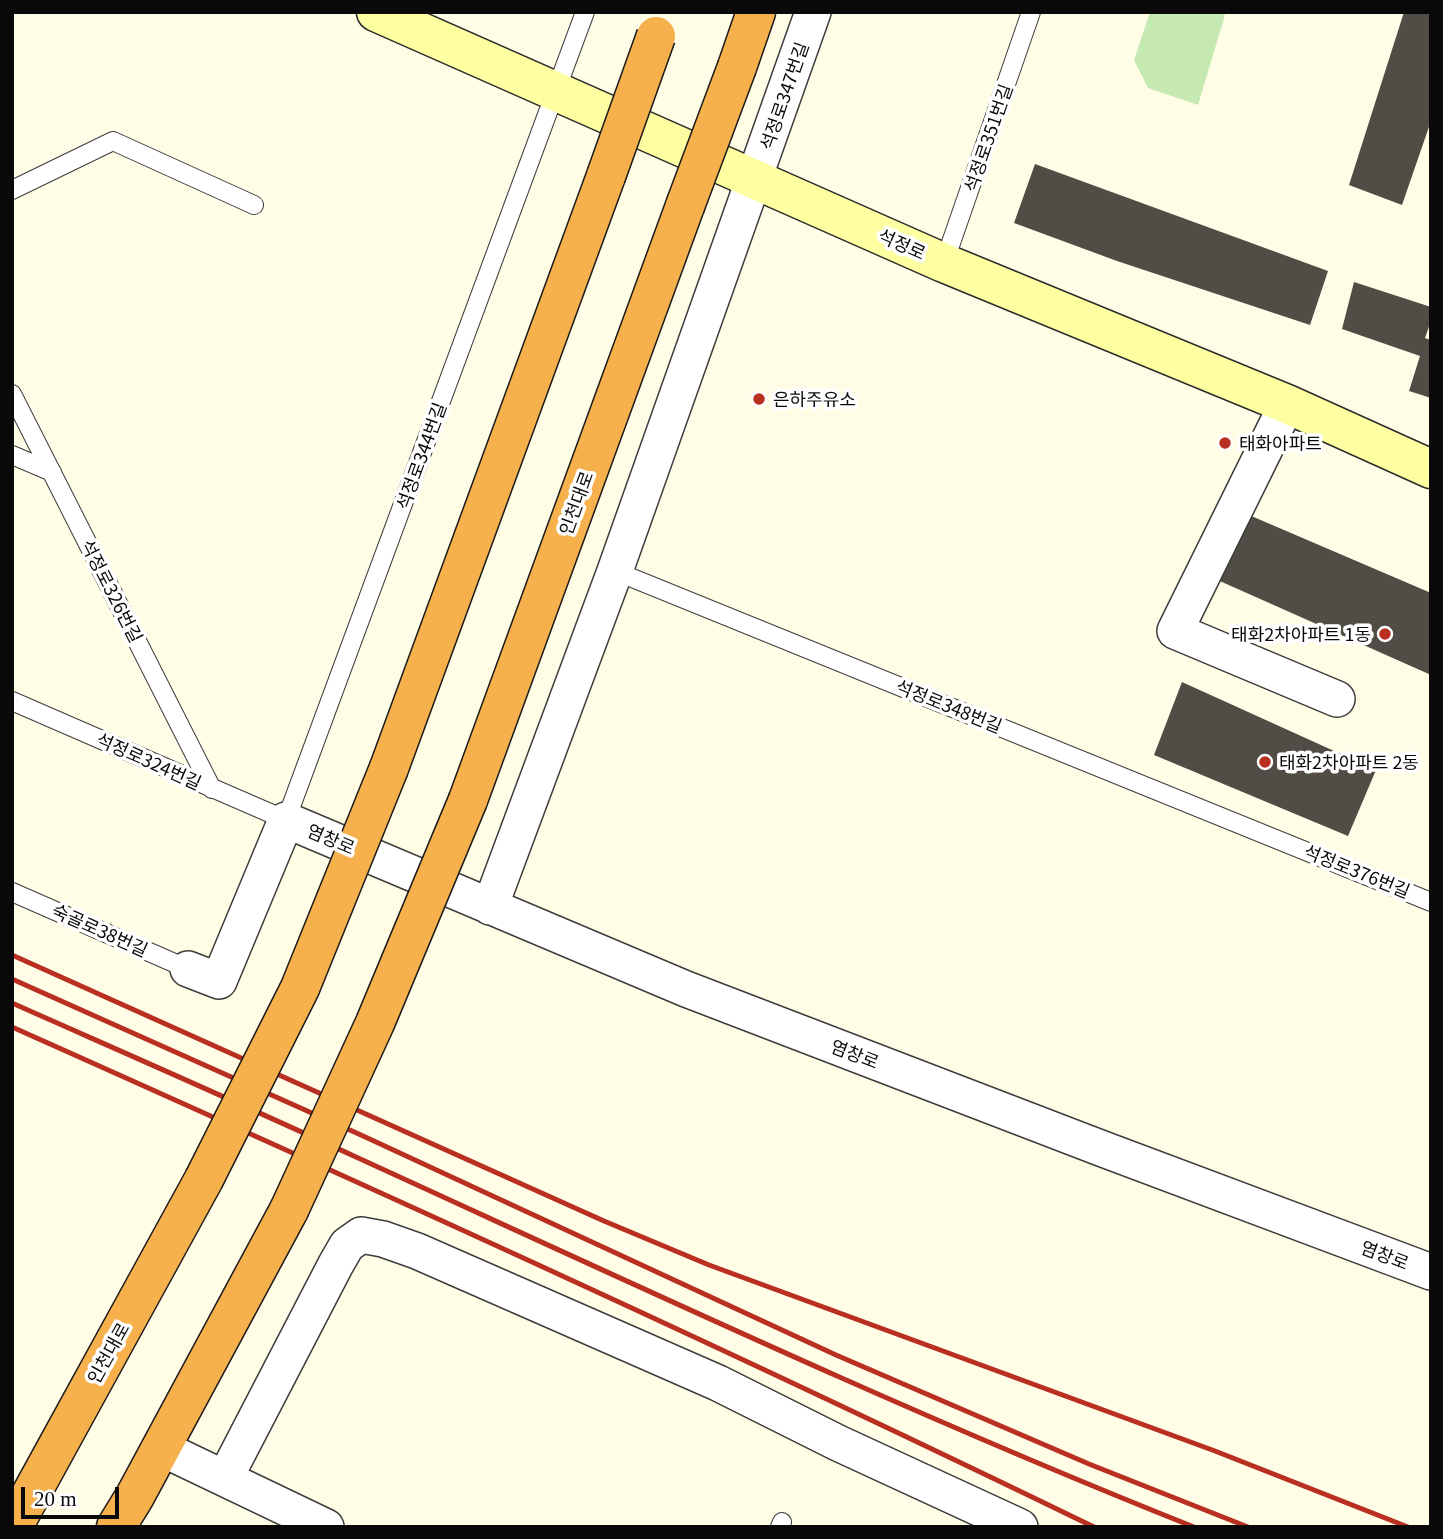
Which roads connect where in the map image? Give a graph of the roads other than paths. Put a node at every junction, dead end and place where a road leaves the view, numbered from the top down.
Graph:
1 (376, 12) edge
2 (585, 12) edge
3 (756, 12) edge
4 (813, 12) edge
5 (1031, 12) edge
6 (661, 24) edge
7 (557, 92) junction
8 (755, 180) junction
9 (12, 190) edge
10 (254, 205) dead end
11 (944, 263) junction
12 (12, 394) edge
13 (1287, 404) junction
14 (12, 455) edge
15 (1431, 469) edge
16 (52, 472) junction
17 (615, 570) junction
18 (1337, 699) dead end
19 (12, 701) edge
20 (212, 789) junction
21 (286, 820) junction
22 (1283, 841) joint
23 (12, 892) edge
24 (1431, 902) edge
25 (490, 906) junction
26 (188, 969) joint
27 (1431, 1272) edge
28 (161, 1448) junction
29 (225, 1478) junction
30 (13, 1527) edge
31 (116, 1527) edge
32 (326, 1527) edge
33 (1020, 1527) edge

1 - 7 main road, 석정로
2 - 7 lane, 석정로344번길
3 - 28 highway, 인천대로, bridge
4 - 8 street, 석정로347번길
5 - 11 lane, 석정로351번길
6 - 30 highway, 인천대로, bridge
7 - 8 main road, 석정로
7 - 21 lane, 석정로344번길
8 - 11 main road, 석정로
8 - 17 street
9 - 10 lane
11 - 13 main road, 석정로
12 - 16 lane, 석정로326번길
13 - 15 main road, 석정로
13 - 18 street
14 - 16 lane
16 - 20 lane, 석정로326번길
17 - 22 lane, 석정로348번길
17 - 25 street
19 - 20 lane, 석정로324번길
20 - 21 lane, 석정로324번길
21 - 25 street, 염창로
21 - 26 street
22 - 24 lane, 석정로376번길
23 - 26 lane, 숙골로38번길
25 - 27 street, 염창로
28 - 29 street
28 - 31 highway
29 - 32 street
29 - 33 street

